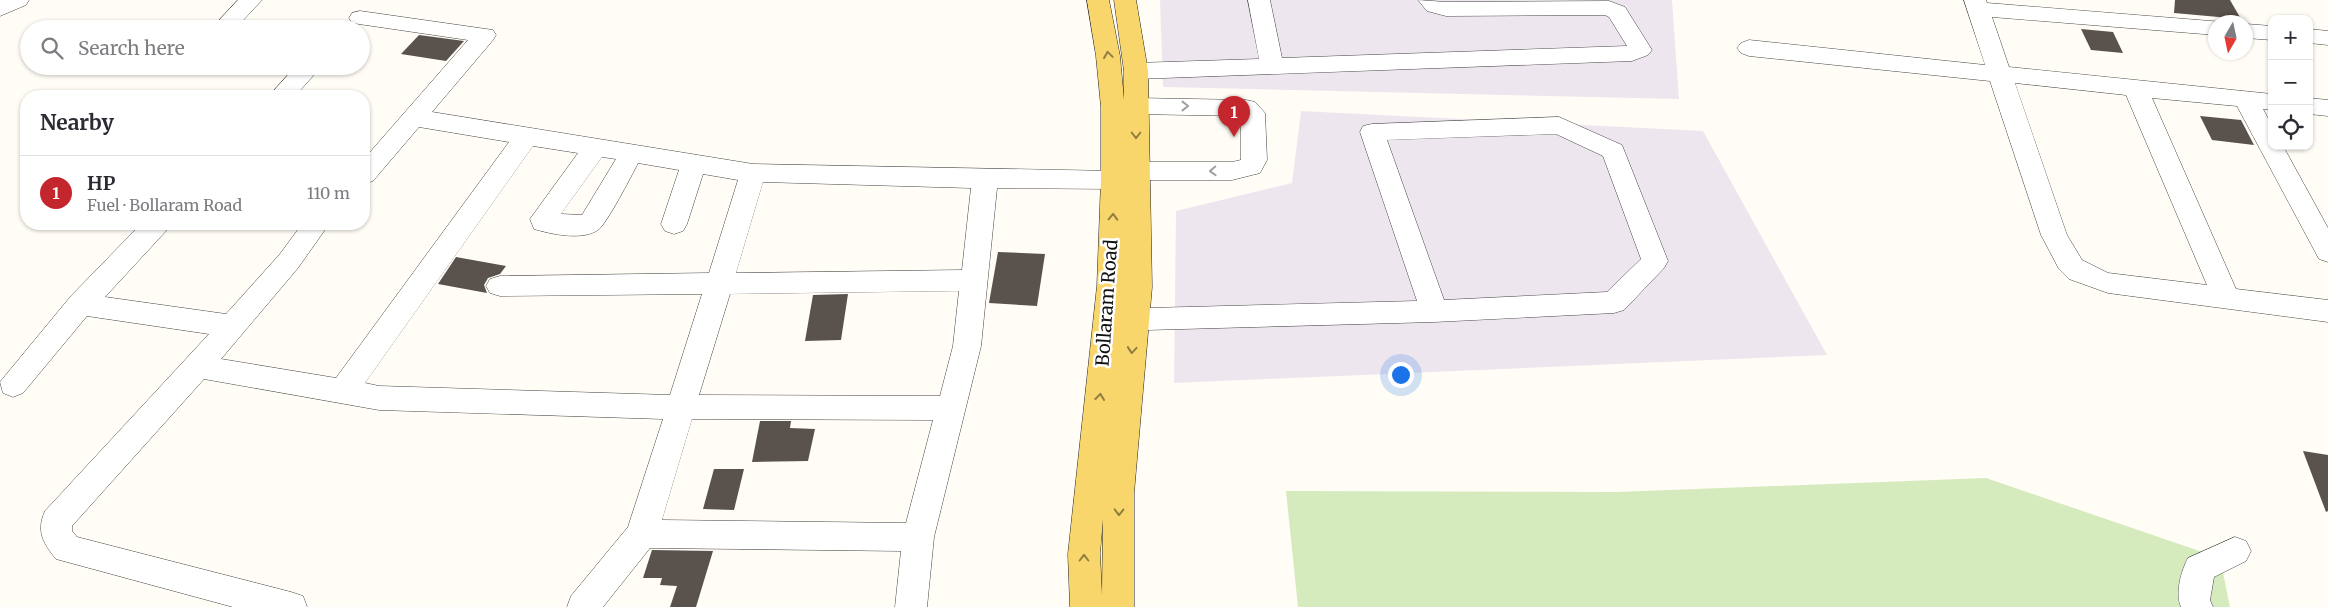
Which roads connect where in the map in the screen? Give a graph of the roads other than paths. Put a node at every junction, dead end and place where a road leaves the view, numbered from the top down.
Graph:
1 (18, 0) edge
2 (252, 0) edge
3 (378, 0) edge
4 (1098, 0) edge
5 (1125, 0) edge
6 (1260, 0) edge
7 (1429, 0) edge
8 (1976, 4) edge
9 (0, 9) edge
10 (231, 20) edge
11 (359, 20) edge
12 (370, 25) edge
13 (2208, 27) edge
14 (2253, 32) edge
15 (2268, 33) edge
16 (2313, 36) edge
17 (2328, 38) edge
18 (1749, 48) dead end
19 (1272, 65) junction
20 (1136, 71) junction
21 (301, 75) edge
22 (2001, 76) junction
23 (2135, 87) junction
24 (287, 90) edge
25 (2245, 99) junction
26 (2268, 102) edge
27 (1136, 106) junction
28 (2313, 106) edge
29 (2328, 108) edge
30 (414, 118) junction
31 (526, 136) junction
32 (596, 147) junction
33 (632, 153) junction
34 (694, 163) junction
35 (370, 167) edge
36 (753, 173) junction
37 (1125, 176) junction
38 (985, 179) junction
39 (674, 224) dead end
40 (151, 230) edge
41 (312, 230) edge
42 (2328, 252) edge
43 (975, 280) junction
44 (720, 282) junction
45 (500, 286) dead end
46 (2225, 299) junction
47 (81, 304) junction
48 (1434, 311) junction
49 (2328, 311) edge
50 (1107, 320) junction
51 (1135, 321) junction
52 (232, 326) junction
53 (198, 366) junction
54 (13, 385) dead end
55 (343, 391) junction
56 (681, 407) junction
57 (950, 408) junction
58 (642, 534) junction
59 (918, 537) junction
60 (2235, 551) dead end
61 (291, 607) edge
62 (583, 607) edge
63 (911, 607) edge
64 (1086, 607) edge
65 (1118, 607) edge
66 (2196, 607) edge

1 - 9 street
2 - 10 street
3 - 11 street
37 -> 4 main road, Bollaram Road
5 - 20 main road, Bollaram Road
6 - 19 street
7 - 19 street
8 - 13 street
8 - 22 street
12 - 30 street
14 - 15 street
16 - 17 street
18 - 22 street
19 - 20 street
20 - 27 main road, Bollaram Road
21 - 24 street
22 - 23 street
22 - 46 street
23 - 25 street
23 - 46 street
25 - 26 street
25 - 42 street
27 -> 37 main road, Bollaram Road
27 -> 37 street
28 - 29 street
30 - 31 street
30 - 35 street
31 - 32 street
31 - 55 street
32 - 33 street
32 - 33 street
33 - 34 street
34 - 36 street
34 - 39 street
36 - 38 street
36 - 44 street
37 - 38 street
50 -> 37 main road, Bollaram Road
37 - 51 main road, Bollaram Road
38 - 43 street
40 - 47 street
41 - 52 street
43 - 44 street
43 - 57 street
44 - 45 street
44 - 56 street
46 - 49 street
47 - 52 street
47 - 54 street
48 - 48 street
48 - 51 street
50 - 51 street
64 -> 50 main road, Bollaram Road
51 -> 65 main road, Bollaram Road
52 - 53 street
53 - 55 street
53 - 61 street
55 - 56 street
56 - 57 street
56 - 58 street
57 - 59 street
58 - 59 street
58 - 62 street
59 - 63 street
60 - 66 street

